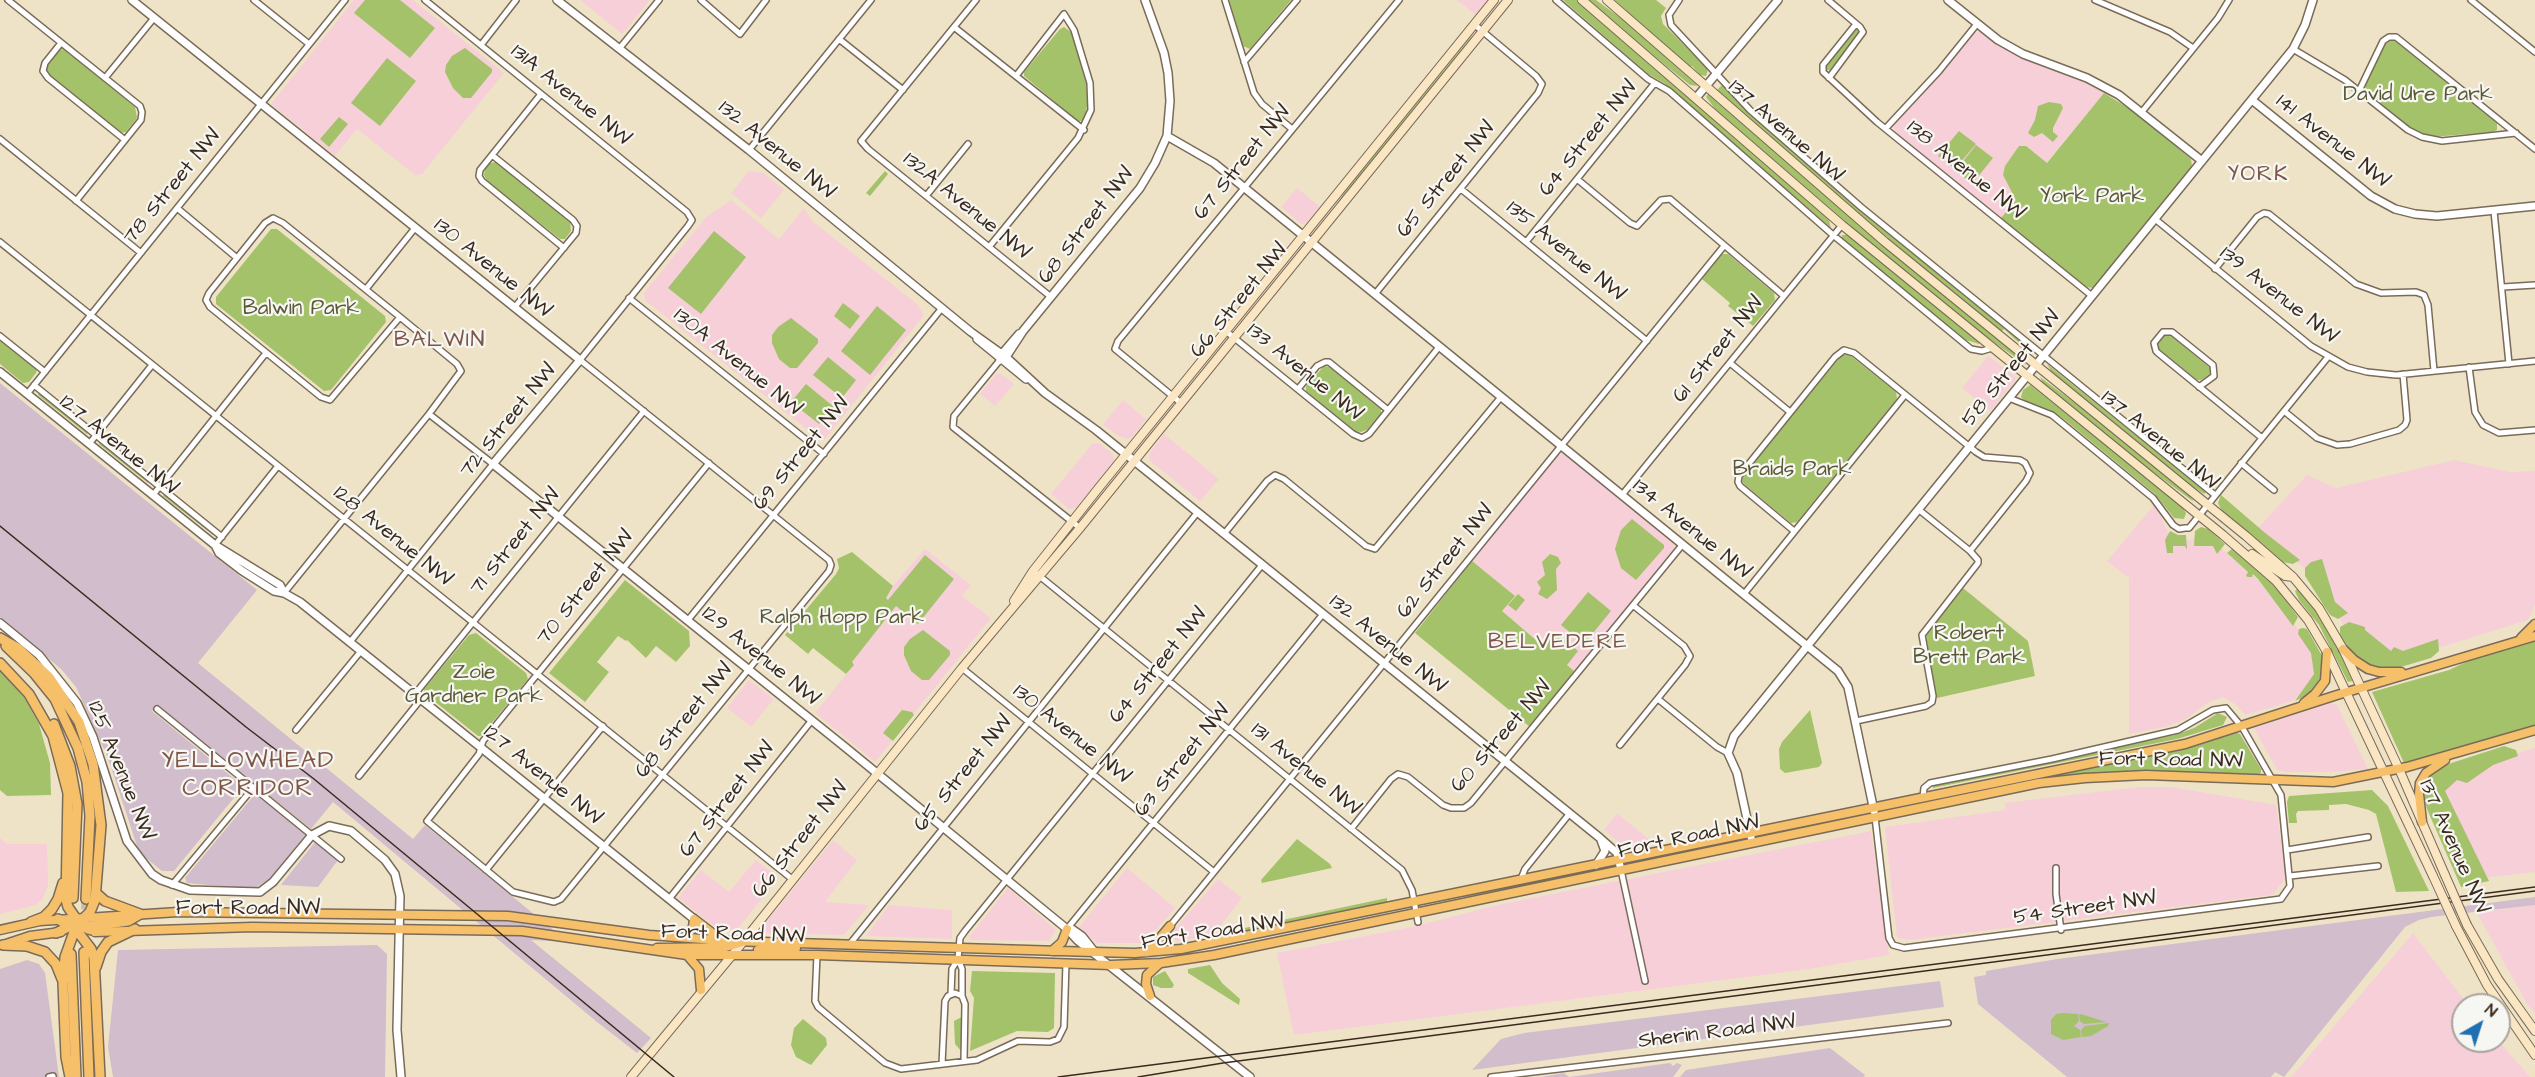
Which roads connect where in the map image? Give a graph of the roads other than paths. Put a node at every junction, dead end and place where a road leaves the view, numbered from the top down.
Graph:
1 (8, 0) edge
2 (132, 0) edge
3 (254, 0) edge
4 (345, 0) edge
5 (425, 0) edge
6 (516, 0) edge
7 (557, 0) edge
8 (658, 0) edge
9 (701, 0) edge
10 (766, 0) edge
11 (871, 0) edge
12 (976, 0) edge
13 (1145, 0) edge
14 (1225, 0) edge
15 (1297, 0) edge
16 (1400, 0) edge
17 (1494, 0) edge
18 (1508, 0) edge
19 (1556, 0) edge
20 (1582, 0) edge
21 (1600, 0) edge
22 (1607, 0) edge
23 (1679, 0) edge
24 (1778, 0) edge
25 (1828, 0) edge
26 (1948, 0) edge
27 (2096, 0) edge
28 (2229, 0) edge
29 (2313, 0) edge
30 (2471, 0) edge
31 (1622, 14) junction
32 (154, 18) junction
33 (1856, 24) junction
34 (1977, 24) junction
35 (1475, 26) junction
36 (954, 27) junction
37 (1482, 32) junction
38 (839, 39) junction
39 (61, 43) junction
40 (309, 44) junction
41 (481, 45) junction
42 (2193, 48) junction
43 (619, 49) junction
44 (2293, 49) junction
45 (2535, 52) edge
46 (1244, 62) junction
47 (1717, 75) junction
48 (1016, 76) junction
49 (105, 78) junction
50 (1829, 78) junction
51 (1654, 84) junction
52 (1706, 87) junction
53 (903, 90) junction
54 (2359, 91) junction
55 (541, 94) junction
56 (1696, 98) junction
57 (2252, 100) junction
58 (261, 104) junction
59 (2141, 112) junction
60 (1886, 128) junction
61 (1292, 129) junction
62 (1084, 130) junction
63 (2516, 133) junction
64 (1167, 135) junction
65 (0, 139) edge
66 (125, 140) junction
67 (968, 144) dead end
68 (2535, 149) edge
69 (749, 150) junction
70 (492, 155) junction
71 (2202, 161) junction
72 (1577, 179) junction
73 (1244, 187) junction
74 (1461, 189) junction
75 (926, 196) junction
76 (76, 201) junction
77 (2535, 206) edge
78 (177, 208) junction
79 (2494, 211) junction
80 (2155, 219) junction
81 (692, 220) joint
82 (1842, 225) junction
83 (415, 228) junction
84 (1833, 235) junction
85 (1304, 237) junction
86 (0, 242) edge
87 (1526, 242) junction
88 (1311, 243) junction
89 (1724, 246) junction
90 (989, 247) junction
91 (564, 248) junction
92 (141, 253) junction
93 (237, 258) junction
94 (2216, 269) junction
95 (2535, 285) edge
96 (2503, 287) junction
97 (366, 289) junction
98 (1375, 294) junction
99 (2092, 296) junction
100 (1051, 297) junction
101 (1784, 297) junction
102 (629, 298) junction
103 (514, 308) junction
104 (942, 309) junction
105 (90, 315) junction
106 (400, 316) junction
107 (1230, 335) junction
108 (0, 336) edge
109 (1647, 341) junction
110 (1439, 347) junction
111 (1992, 348) junction
112 (266, 352) junction
113 (1002, 356) junction
114 (2043, 356) junction
115 (2328, 357) junction
116 (580, 360) junction
117 (2535, 361) edge
118 (1730, 363) junction
119 (2509, 364) junction
120 (152, 365) junction
121 (2036, 365) junction
122 (2469, 368) junction
123 (2434, 371) junction
124 (0, 372) edge
125 (45, 372) junction
126 (2403, 375) junction
127 (2027, 376) junction
128 (34, 385) junction
129 (2199, 387) junction
130 (1298, 389) junction
131 (27, 394) junction
132 (1905, 395) junction
133 (1174, 397) junction
134 (1502, 397) junction
135 (2009, 398) junction
136 (1181, 403) junction
137 (1388, 410) junction
138 (644, 411) junction
139 (2284, 411) junction
140 (1790, 412) junction
141 (429, 414) junction
142 (215, 416) junction
143 (2535, 430) edge
144 (96, 435) junction
145 (2262, 438) junction
146 (89, 444) junction
147 (1562, 446) junction
148 (1969, 447) junction
149 (824, 454) junction
150 (1126, 455) junction
151 (1134, 461) junction
152 (2241, 463) junction
153 (493, 464) junction
154 (709, 464) junction
155 (278, 466) junction
156 (159, 486) junction
157 (2274, 490) dead end
158 (153, 495) junction
159 (1622, 495) junction
160 (2215, 495) junction
161 (2207, 504) junction
162 (1918, 509) junction
163 (1197, 513) junction
164 (774, 515) junction
165 (2199, 515) junction
166 (558, 516) junction
167 (344, 519) junction
168 (1072, 522) junction
169 (1080, 528) junction
170 (1794, 531) junction
171 (1224, 534) junction
172 (2223, 535) junction
173 (222, 537) junction
174 (1683, 544) junction
175 (215, 546) junction
176 (1970, 551) junction
177 (831, 565) joint
178 (1262, 565) junction
179 (624, 568) junction
180 (408, 570) junction
181 (1037, 574) junction
182 (2293, 577) junction
183 (2283, 588) junction
184 (284, 593) junction
185 (1744, 594) junction
186 (1634, 606) junction
187 (1323, 614) junction
188 (688, 620) junction
189 (473, 622) junction
190 (0, 623) edge
191 (2535, 624) edge
192 (1104, 628) junction
193 (2535, 636) edge
194 (0, 640) edge
195 (2519, 640) junction
196 (350, 642) junction
197 (1807, 645) junction
198 (2343, 649) junction
199 (361, 651) junction
200 (2327, 652) junction
201 (0, 657) edge
202 (0, 663) edge
203 (1384, 664) junction
204 (962, 668) junction
205 (748, 669) junction
206 (2416, 671) junction
207 (538, 674) junction
208 (1168, 681) junction
209 (2361, 687) junction
210 (2347, 692) junction
211 (418, 696) junction
212 (1658, 699) junction
213 (2299, 707) junction
214 (157, 709) dead end
215 (812, 720) junction
216 (1028, 721) junction
217 (1856, 721) junction
218 (603, 726) junction
219 (2241, 727) junction
220 (296, 730) dead end
221 (1230, 730) junction
222 (2535, 730) edge
223 (1620, 746) dead end
224 (481, 747) junction
225 (1728, 753) junction
226 (2452, 755) junction
227 (1505, 762) junction
228 (2399, 769) junction
229 (876, 773) junction
230 (2038, 773) junction
231 (2384, 773) junction
232 (1093, 774) junction
233 (663, 775) junction
234 (359, 776) dead end
235 (1290, 779) junction
236 (2273, 781) junction
237 (2039, 783) junction
238 (253, 788) junction
239 (1923, 797) junction
240 (544, 798) junction
241 (1873, 807) junction
242 (1570, 813) junction
243 (1875, 817) junction
244 (2422, 822) junction
245 (1154, 824) junction
246 (943, 826) junction
247 (728, 827) junction
248 (1351, 829) junction
249 (1750, 833) junction
250 (312, 835) junction
251 (2368, 837) dead end
252 (1600, 838) junction
253 (1752, 843) junction
254 (604, 847) junction
255 (2287, 849) junction
256 (341, 859) dead end
257 (1619, 861) junction
258 (1595, 866) junction
259 (2378, 866) dead end
260 (2056, 868) dead end
261 (486, 870) junction
262 (1621, 870) junction
263 (65, 872) junction
264 (1214, 873) junction
265 (2290, 876) junction
266 (792, 879) junction
267 (1007, 879) junction
268 (1521, 881) junction
269 (172, 885) junction
270 (65, 888) junction
271 (96, 893) junction
272 (73, 898) tunnel mouth
273 (86, 899) tunnel mouth
274 (669, 899) junction
275 (1416, 913) junction
276 (140, 914) junction
277 (400, 915) junction
278 (58, 919) joint
279 (694, 919) junction
280 (31, 922) junction
281 (78, 925) junction
282 (1170, 926) junction
283 (1067, 928) junction
284 (135, 929) junction
285 (0, 930) edge
286 (398, 930) junction
287 (2061, 930) junction
288 (99, 932) joint
289 (56, 933) joint
290 (686, 937) junction
291 (721, 940) junction
292 (743, 942) junction
293 (821, 944) junction
294 (849, 945) junction
295 (1893, 945) joint
296 (2, 946) edge
297 (959, 948) junction
298 (645, 949) junction
299 (1181, 949) junction
300 (1052, 951) junction
301 (1094, 952) junction
302 (1148, 952) junction
303 (88, 953) junction
304 (68, 955) junction
305 (687, 955) junction
306 (817, 955) junction
307 (728, 957) junction
308 (958, 960) junction
309 (1066, 963) junction
310 (1161, 963) junction
311 (1111, 965) junction
312 (95, 972) junction
313 (1645, 981) dead end
314 (63, 983) junction
315 (701, 990) junction
316 (951, 994) junction
317 (962, 996) junction
318 (1149, 996) junction
319 (1948, 1023) dead end
320 (2516, 1031) junction
321 (2535, 1031) edge
322 (2535, 1047) edge
323 (2535, 1055) edge
324 (964, 1061) junction
325 (942, 1064) junction
326 (70, 1077) edge
327 (76, 1077) edge
328 (89, 1077) edge
329 (100, 1077) edge
330 (401, 1077) edge
331 (631, 1077) edge
332 (1250, 1077) edge
333 (1491, 1077) edge

1 - 39 street
2 - 32 street, 130 Avenue NW
3 - 40 street
4 - 40 street, 78 Street NW
5 - 41 street, 131A Avenue NW
6 - 41 street
7 - 43 street, 132 Avenue NW
8 - 43 street
9 - 10 street
11 - 38 street
12 - 36 street
13 - 64 street, 68 Street NW
14 - 46 street
15 - 46 street
16 - 61 street, 67 Street NW
17 - 35 main road, 66 Street NW
18 - 37 main road, 66 Street NW
19 - 51 street, 137 Avenue NW
20 - 56 main road, 137 Avenue NW
21 - 31 main road
22 - 31 main road, 137 Avenue NW
23 - 47 street, 137 Avenue NW
24 - 47 street
25 - 33 street
26 - 34 street
27 - 42 street
28 - 42 street
29 - 44 street, 58 Street NW
30 - 45 street
31 - 52 main road, 137 Avenue NW
32 - 49 street
32 - 58 street, 130 Avenue NW
33 - 50 street, 138 Avenue NW
33 - 50 street
34 - 59 street
34 - 60 street
35 - 37 street
35 - 85 main road, 66 Street NW
36 - 48 street
36 - 53 street
37 - 74 street, 65 Street NW
37 - 88 main road, 66 Street NW
38 - 53 street
38 - 69 street
39 - 49 street
39 - 66 street
40 - 58 street, 78 Street NW
41 - 55 street, 131A Avenue NW
42 - 59 street
43 - 69 street, 132 Avenue NW
44 - 54 street
44 - 57 street, 58 Street NW
46 - 61 street
47 - 52 street
47 - 114 street, 137 Avenue NW
48 - 62 street
48 - 62 street
49 - 66 street
50 - 60 street, 138 Avenue NW
51 - 72 street, 64 Street NW
51 - 84 street, 137 Avenue NW
52 - 56 street
52 - 121 main road, 137 Avenue NW
53 - 75 street, 132A Avenue NW
54 - 63 street
54 - 63 street
55 - 70 street
55 - 81 street, 131A Avenue NW
56 - 82 main road, 137 Avenue NW
57 - 71 street, 58 Street NW
57 - 79 street, 141 Avenue NW
58 - 78 street, 78 Street NW
58 - 83 street, 130 Avenue NW
59 - 71 street
60 - 99 street, 138 Avenue NW
61 - 73 street, 67 Street NW
62 - 90 street
63 - 68 street
64 - 73 street, 134 Avenue NW
64 - 100 street, 68 Street NW
65 - 76 street
66 - 76 street
67 - 75 street
69 - 104 street, 132 Avenue NW
70 - 91 street
70 - 91 street
71 - 80 street, 58 Street NW
72 - 87 street, 64 Street NW
72 - 89 street
73 - 85 street, 134 Avenue NW
73 - 133 street, 67 Street NW
74 - 87 street, 135 Avenue NW
74 - 98 street, 65 Street NW
75 - 90 street, 132A Avenue NW
76 - 92 street
77 - 79 street, 141 Avenue NW
78 - 92 street, 78 Street NW
78 - 93 street
79 - 96 street
80 - 94 street, 139 Avenue NW
80 - 99 street, 58 Street NW
81 - 102 street, 72 Street NW
82 - 84 street, 61 Street NW
82 - 111 main road, 137 Avenue NW
83 - 97 street
83 - 103 street, 130 Avenue NW
84 - 101 street, 61 Street NW
84 - 111 street, 137 Avenue NW
85 - 88 street, 134 Avenue NW
85 - 107 main road, 66 Street NW
86 - 105 street, 128 Avenue NW
87 - 109 street, 135 Avenue NW
88 - 98 street, 134 Avenue NW
88 - 107 main road, 66 Street NW
89 - 101 street
89 - 109 street, 62 Street NW
90 - 100 street, 132A Avenue NW
91 - 103 street
92 - 105 street, 78 Street NW
93 - 97 street
93 - 112 street
94 - 115 street, 139 Avenue NW
94 - 123 street
95 - 96 street
96 - 119 street
97 - 106 street
98 - 110 street, 134 Avenue NW
99 - 114 street, 58 Street NW
100 - 113 street, 68 Street NW
101 - 118 street, 61 Street NW
102 - 116 street, 72 Street NW
102 - 149 street, 130A Avenue NW
103 - 116 street, 130 Avenue NW
104 - 113 street, 132 Avenue NW
104 - 149 street, 69 Street NW
105 - 120 street, 128 Avenue NW
105 - 125 street, 78 Street NW
106 - 112 street
106 - 141 street
107 - 130 street, 133 Avenue NW
107 - 133 main road, 66 Street NW
107 - 136 main road, 66 Street NW
108 - 125 street, 127 Avenue NW
109 - 147 street, 62 Street NW
110 - 134 street, 134 Avenue NW
110 - 137 street
111 - 127 main road, 137 Avenue NW
112 - 142 street
113 - 150 street, 132 Avenue NW
113 - 168 street, 68 Street NW
114 - 121 street, 58 Street NW
114 - 160 street, 137 Avenue NW
115 - 126 street, 139 Avenue NW
115 - 139 street
116 - 138 street, 130 Avenue NW
116 - 153 street, 72 Street NW
117 - 119 street, 139 Avenue NW
118 - 140 street
118 - 159 street, 61 Street NW
119 - 122 street, 139 Avenue NW
120 - 142 street, 128 Avenue NW
120 - 144 street
121 - 127 street, 58 Street NW
121 - 161 main road, 137 Avenue NW
122 - 123 street, 139 Avenue NW
122 - 143 street
123 - 126 street, 139 Avenue NW
124 - 131 street, 127 Avenue NW
125 - 128 street, 78 Street NW
126 - 139 street
127 - 135 street, 58 Street NW
127 - 165 main road, 137 Avenue NW
128 - 131 street, 78 Street NW
128 - 144 street, 127 Avenue NW
129 - 129 street
129 - 145 street
130 - 137 street
130 - 137 street, 133 Avenue NW
131 - 146 street, 127 Avenue NW
132 - 140 street
132 - 148 street
132 - 170 street
133 - 136 street
133 - 150 main road, 66 Street NW
134 - 147 street, 134 Avenue NW
134 - 171 street
135 - 148 street, 58 Street NW
135 - 165 street, 137 Avenue NW
136 - 151 main road, 66 Street NW
138 - 154 street, 130 Avenue NW
138 - 166 street, 71 Street NW
139 - 145 street
140 - 170 street
141 - 153 street, 129 Avenue NW
141 - 167 street
142 - 155 street, 128 Avenue NW
142 - 156 street
144 - 146 street
144 - 156 street, 127 Avenue NW
145 - 152 street
146 - 158 street, 127 Avenue NW
147 - 159 street, 134 Avenue NW
147 - 203 street, 62 Street NW
148 - 162 street, 58 Street NW
148 - 176 street
149 - 164 street, 69 Street NW
150 - 151 street, 132 Avenue NW
150 - 168 main road, 66 Street NW
151 - 163 street, 132 Avenue NW
151 - 169 main road, 66 Street NW
152 - 157 street
152 - 160 street
153 - 166 street, 129 Avenue NW
153 - 180 street, 72 Street NW
154 - 164 street, 130 Avenue NW
154 - 179 street, 70 Street NW
155 - 167 street, 128 Avenue NW
155 - 173 street
156 - 158 street
156 - 173 street, 127 Avenue NW
158 - 175 street, 127 Avenue NW
159 - 174 street, 134 Avenue NW
160 - 161 street
161 - 165 street
161 - 182 main road, 137 Avenue NW
162 - 176 street
162 - 197 street, 58 Street NW
163 - 171 street, 132 Avenue NW
163 - 192 street, 65 Street NW
164 - 177 street, 130 Avenue NW
164 - 188 street, 69 Street NW
165 - 172 main road, 137 Avenue NW
166 - 179 street, 129 Avenue NW
166 - 189 street, 71 Street NW
167 - 180 street, 128 Avenue NW
167 - 184 street
168 - 169 street
168 - 181 main road, 66 Street NW
169 - 181 main road, 66 Street NW
170 - 185 street
171 - 178 street, 132 Avenue NW
172 - 182 main road
172 - 183 main road, 137 Avenue NW
173 - 175 street
174 - 185 street, 134 Avenue NW
174 - 186 street, 60 Street NW
175 - 184 street, 127 Avenue NW
176 - 217 street
177 - 205 street, 68 Street NW
178 - 187 street, 132 Avenue NW
178 - 208 street, 64 Street NW
179 - 188 street, 129 Avenue NW
179 - 207 street, 70 Street NW
180 - 189 street, 128 Avenue NW
180 - 196 street, 72 Street NW
181 - 192 street, 131 Avenue NW
181 - 204 main road, 66 Street NW
182 - 183 main road
182 - 198 main road, 137 Avenue NW
183 - 200 main road, 137 Avenue NW
184 - 196 street, 127 Avenue NW
185 - 197 street, 134 Avenue NW
186 - 212 street
186 - 227 street, 60 Street NW
187 - 203 street, 132 Avenue NW
187 - 221 street, 63 Street NW
188 - 205 street, 129 Avenue NW
189 - 207 street, 128 Avenue NW
189 - 211 street, 71 Street NW
190 - 269 street, 125 Avenue NW
191 - 195 main road
192 - 208 street, 131 Avenue NW
192 - 216 street, 65 Street NW
193 - 195 main road
194 - 271 highway
194 - 273 highway
195 - 206 main road
196 - 199 street, 127 Avenue NW
197 - 217 street, 134 Avenue NW
197 - 225 street, 58 Street NW
198 - 206 main road
198 - 209 main road, 137 Avenue NW
199 - 211 street, 127 Avenue NW
199 - 220 street
200 - 210 main road, 137 Avenue NW
200 - 213 main road
201 - 272 highway
202 - 263 highway
203 - 227 street, 132 Avenue NW
203 - 235 street, 62 Street NW
204 - 216 street, 130 Avenue NW
204 - 229 main road, 66 Street NW
205 - 215 street, 129 Avenue NW
205 - 233 street, 68 Street NW
206 - 209 main road, Fort Road NW
207 - 218 street, 128 Avenue NW
207 - 224 street, 70 Street NW
208 - 221 street, 131 Avenue NW
208 - 232 street, 64 Street NW
209 - 210 main road, Fort Road NW
209 - 228 main road, 137 Avenue NW
210 - 213 main road, Fort Road NW
210 - 231 main road, 137 Avenue NW
211 - 224 street, 127 Avenue NW
211 - 234 street, 71 Street NW
212 - 223 street
212 - 225 street
213 - 219 main road, Fort Road NW
214 - 238 street
215 - 229 street, 129 Avenue NW
215 - 247 street, 67 Street NW
216 - 232 street, 130 Avenue NW
216 - 246 street, 65 Street NW
217 - 241 street, 134 Avenue NW
218 - 233 street, 128 Avenue NW
218 - 240 street
219 - 230 main road, Fort Road NW
219 - 236 street
219 - 239 street, Fort Road NW
221 - 235 street, 131 Avenue NW
221 - 245 street, 63 Street NW
222 - 226 main road, Fort Road NW
224 - 240 street, 127 Avenue NW
224 - 261 street, 70 Street NW
225 - 249 street
226 - 228 main road, Fort Road NW
226 - 244 main road
227 - 242 street, 132 Avenue NW
227 - 248 street, 60 Street NW
228 - 231 main road, Fort Road NW
228 - 244 main road, 137 Avenue NW
229 - 246 street, 129 Avenue NW
229 - 266 main road, 66 Street NW
230 - 237 main road
230 - 239 main road, Fort Road NW
231 - 236 main road, Fort Road NW
231 - 320 main road, 137 Avenue NW, bridge
232 - 245 street, 130 Avenue NW
232 - 267 street, 64 Street NW
233 - 247 street, 128 Avenue NW
233 - 254 street, 68 Street NW
235 - 248 street, 131 Avenue NW
235 - 264 street, 62 Street NW
236 - 237 main road, Fort Road NW
236 - 255 street
237 - 243 main road, Fort Road NW
238 - 250 street
238 - 269 street
239 - 241 main road, Fort Road NW
240 - 254 street, 127 Avenue NW
240 - 261 street
241 - 243 street, 134 Avenue NW
241 - 249 main road, Fort Road NW
242 - 252 street, 132 Avenue NW
242 - 268 street
243 - 253 main road, Fort Road NW
243 - 295 street, 134 Avenue NW
244 - 321 main road, 137 Avenue NW, bridge
245 - 264 street, 130 Avenue NW
245 - 283 street, 63 Street NW
246 - 267 street, 129 Avenue NW
246 - 294 street, 65 Street NW
247 - 266 street, 128 Avenue NW
247 - 274 street, 67 Street NW
248 - 275 street, 131 Avenue NW
249 - 253 street
249 - 257 main road, Fort Road NW
250 - 256 street
250 - 269 street, 125 Avenue NW
250 - 277 street
251 - 255 street
252 - 257 street, 132 Avenue NW
252 - 258 street
253 - 262 main road, Fort Road NW
254 - 261 street, 68 Street NW
254 - 274 street, 127 Avenue NW
255 - 265 street
257 - 258 main road, Fort Road NW
257 - 262 street, 132 Avenue NW
258 - 268 main road, Fort Road NW
259 - 265 street
260 - 287 street
262 - 275 main road, Fort Road NW
262 - 313 street, 132 Avenue NW
263 - 270 highway
263 - 280 highway
264 - 282 street, 62 Street NW
265 - 287 street, 54 Street NW
266 - 292 main road, 66 Street NW
267 - 283 street, 129 Avenue NW
267 - 297 street, 64 Street NW
268 - 275 main road, Fort Road NW
270 - 271 highway
270 - 281 highway
271 - 276 highway
271 - 281 highway
274 - 279 street, 127 Avenue NW
275 - 299 main road, Fort Road NW
275 - 310 main road, Fort Road NW
276 - 277 main road, Fort Road NW
276 - 281 highway
277 - 286 street
277 - 290 main road, Fort Road NW
278 - 280 main road
278 - 281 highway
279 - 290 main road
279 - 291 main road
280 - 285 main road
281 - 288 highway
281 - 289 highway
281 - 303 highway
281 - 304 highway
282 - 299 main road
282 - 302 main road
283 - 300 main road
283 - 301 street, 129 Avenue NW
284 - 286 main road, Fort Road NW
284 - 288 main road, Fort Road NW
284 - 312 highway
286 - 298 main road, Fort Road NW
286 - 330 street
287 - 295 street, 54 Street NW
289 - 296 main road
290 - 291 main road, Fort Road NW
291 - 292 main road, Fort Road NW
292 - 293 main road, Fort Road NW
292 - 298 main road
292 - 307 main road, 66 Street NW
293 - 294 main road, Fort Road NW
293 - 307 main road
294 - 297 main road, Fort Road NW
296 - 314 highway
297 - 300 main road, Fort Road NW
297 - 308 street, 64 Street NW
298 - 305 main road, Fort Road NW
299 - 302 main road, Fort Road NW
300 - 301 main road, Fort Road NW
301 - 302 main road, Fort Road NW
301 - 311 street, 129 Avenue NW
303 - 304 highway
303 - 312 highway
303 - 328 highway
304 - 314 highway
304 - 327 highway
305 - 307 main road, Fort Road NW
305 - 315 main road
306 - 307 main road, Fort Road NW
306 - 308 main road, Fort Road NW
306 - 325 street
307 - 315 main road, 66 Street NW
308 - 309 main road, Fort Road NW
308 - 316 street
308 - 317 street
309 - 311 main road, Fort Road NW
309 - 324 street
310 - 311 main road, Fort Road NW
310 - 318 main road
311 - 318 street, 129 Avenue NW
312 - 329 highway
314 - 326 highway
315 - 331 main road, 66 Street NW
316 - 317 street
316 - 325 street
317 - 324 street
318 - 332 street, 129 Avenue NW
319 - 333 street, Sherin Road NW
320 - 322 main road
320 - 323 main road, 137 Avenue NW
324 - 325 street

